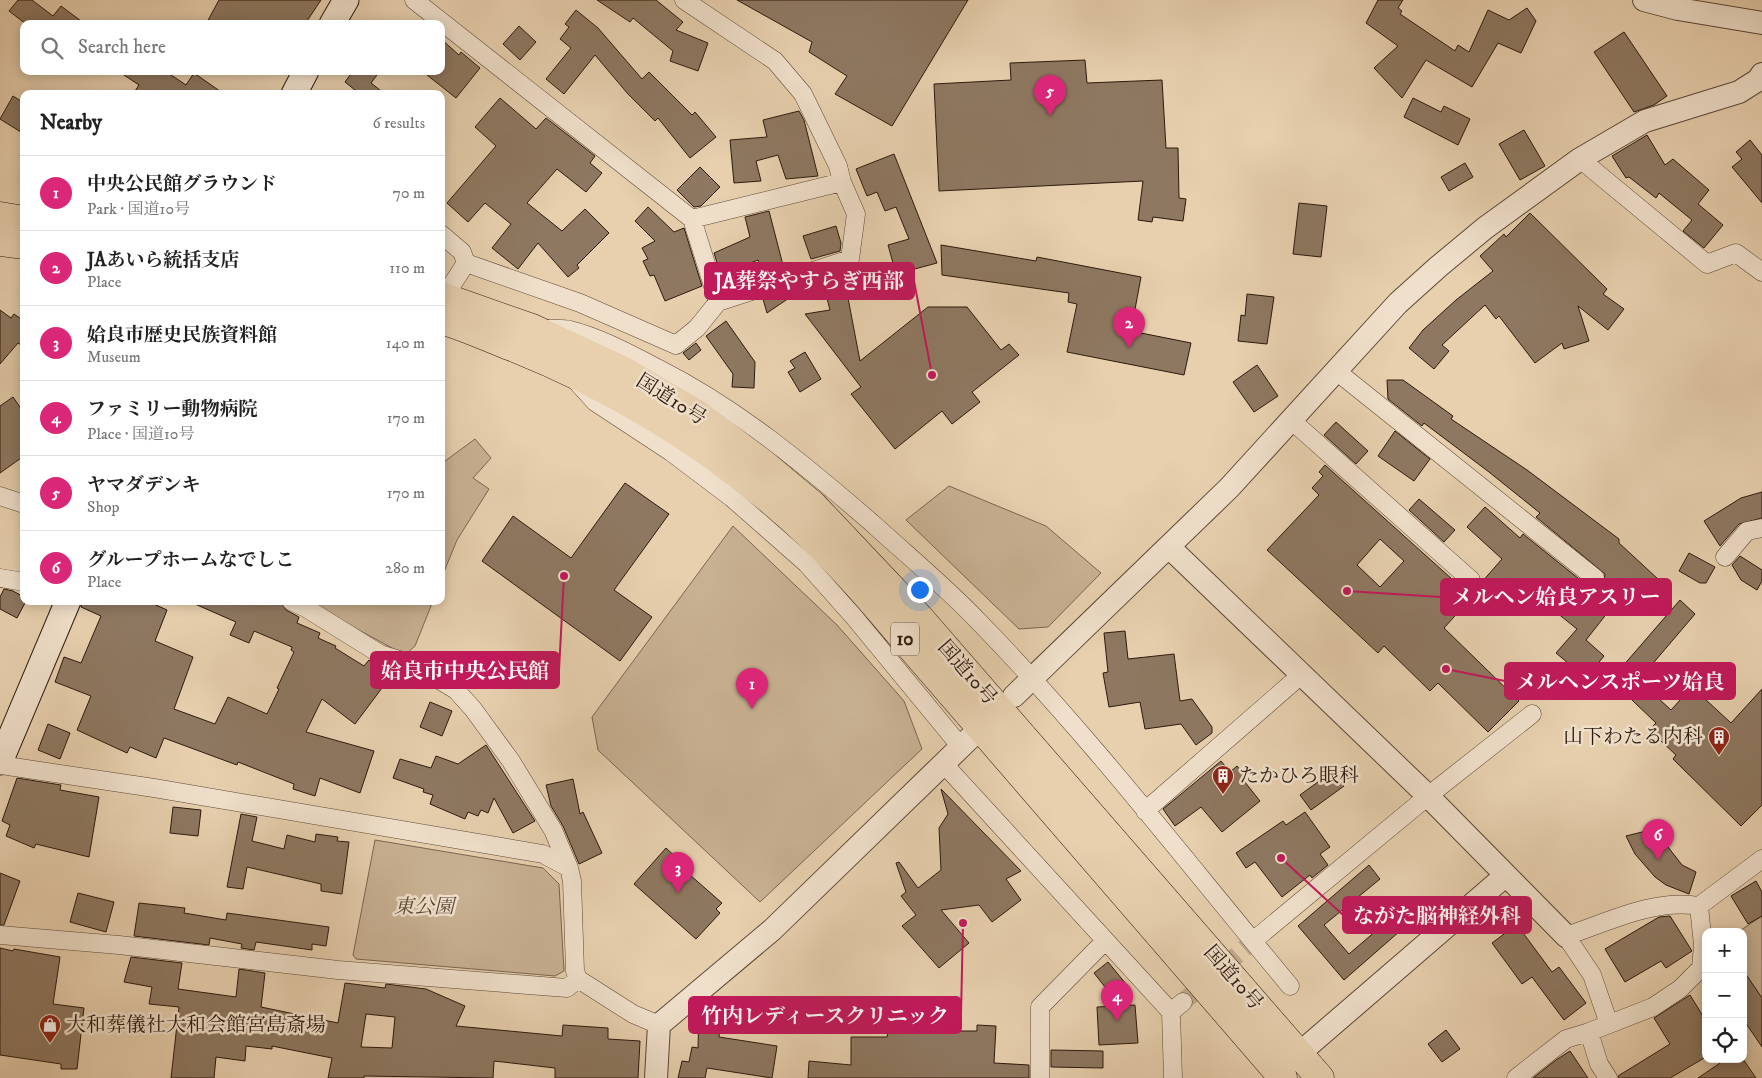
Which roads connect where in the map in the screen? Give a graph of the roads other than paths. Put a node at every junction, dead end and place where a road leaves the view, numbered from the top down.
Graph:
1 (346, 0) edge
2 (414, 0) edge
3 (684, 0) edge
4 (1644, 0) edge
5 (334, 20) edge
6 (439, 20) edge
7 (1762, 23) edge
8 (445, 24) edge
9 (1762, 74) edge
10 (304, 75) edge
11 (296, 90) edge
12 (1580, 159) junction
13 (842, 182) junction
14 (0, 216) edge
15 (20, 219) edge
16 (692, 219) junction
17 (445, 237) edge
18 (0, 242) edge
19 (20, 245) edge
20 (466, 263) junction
21 (1762, 272) edge
22 (445, 300) edge
23 (718, 302) junction
24 (445, 306) edge
25 (445, 307) edge
26 (532, 328) junction
27 (565, 369) junction
28 (1336, 370) junction
29 (1291, 420) junction
30 (0, 496) edge
31 (20, 503) edge
32 (1762, 528) edge
33 (1169, 547) junction
34 (1725, 557) dead end
35 (0, 578) edge
36 (1595, 578) dead end
37 (1470, 580) dead end
38 (20, 581) edge
39 (66, 605) edge
40 (300, 605) edge
41 (1302, 674) junction
42 (1032, 678) junction
43 (1014, 696) dead end
44 (1532, 714) dead end
45 (966, 742) joint
46 (944, 763) junction
47 (0, 764) edge
48 (1428, 796) junction
49 (1145, 811) junction
50 (1762, 859) edge
51 (569, 868) junction
52 (1505, 876) junction
53 (1699, 906) junction
54 (0, 935) edge
55 (1566, 936) junction
56 (1105, 941) junction
57 (1253, 941) junction
58 (578, 979) junction
59 (1290, 986) dead end
60 (1609, 1024) junction
61 (659, 1025) junction
62 (1589, 1032) junction
63 (1299, 1054) junction
64 (1277, 1076) edge
65 (656, 1078) edge
66 (1040, 1078) edge
67 (1173, 1078) edge
68 (1320, 1078) edge
69 (1516, 1078) edge
70 (1608, 1078) edge

1 - 5 main road
2 - 6 street
3 - 13 street
4 - 7 street
8 - 16 street
9 - 12 street
10 - 11 main road
12 - 21 street
12 - 28 street
13 - 16 street
13 - 23 street
14 - 15 highway
16 - 23 street
17 - 20 street
18 - 19 highway
20 - 22 street
20 - 23 street
24 - 26 highway, 国道10号 / 10
25 - 27 highway, 国道10号 / 10
26 - 42 street
26 - 63 highway, 国道10号 / 10
27 - 45 street
27 - 64 highway, 国道10号 / 10
28 - 29 street
28 - 36 street
29 - 33 street
29 - 37 street
30 - 31 street
32 - 34 street
33 - 41 street
33 - 42 street
35 - 38 street
39 - 47 main road
40 - 51 street
41 - 48 street
41 - 49 street
42 - 43 street
42 - 49 street
44 - 48 street
45 - 46 street
46 - 56 street
46 - 61 street
47 - 51 street
48 - 52 street
48 - 57 street
49 - 57 street
50 - 53 street
51 - 58 street
52 - 55 street
52 - 63 street
53 - 55 street
53 - 60 street
54 - 58 street
55 - 60 street
56 - 66 street
56 - 67 street
57 - 59 street
58 - 61 street
60 - 62 street
61 - 65 street
62 - 69 street
62 - 70 street
63 - 64 street
63 - 68 highway, 国道10号 / 10

